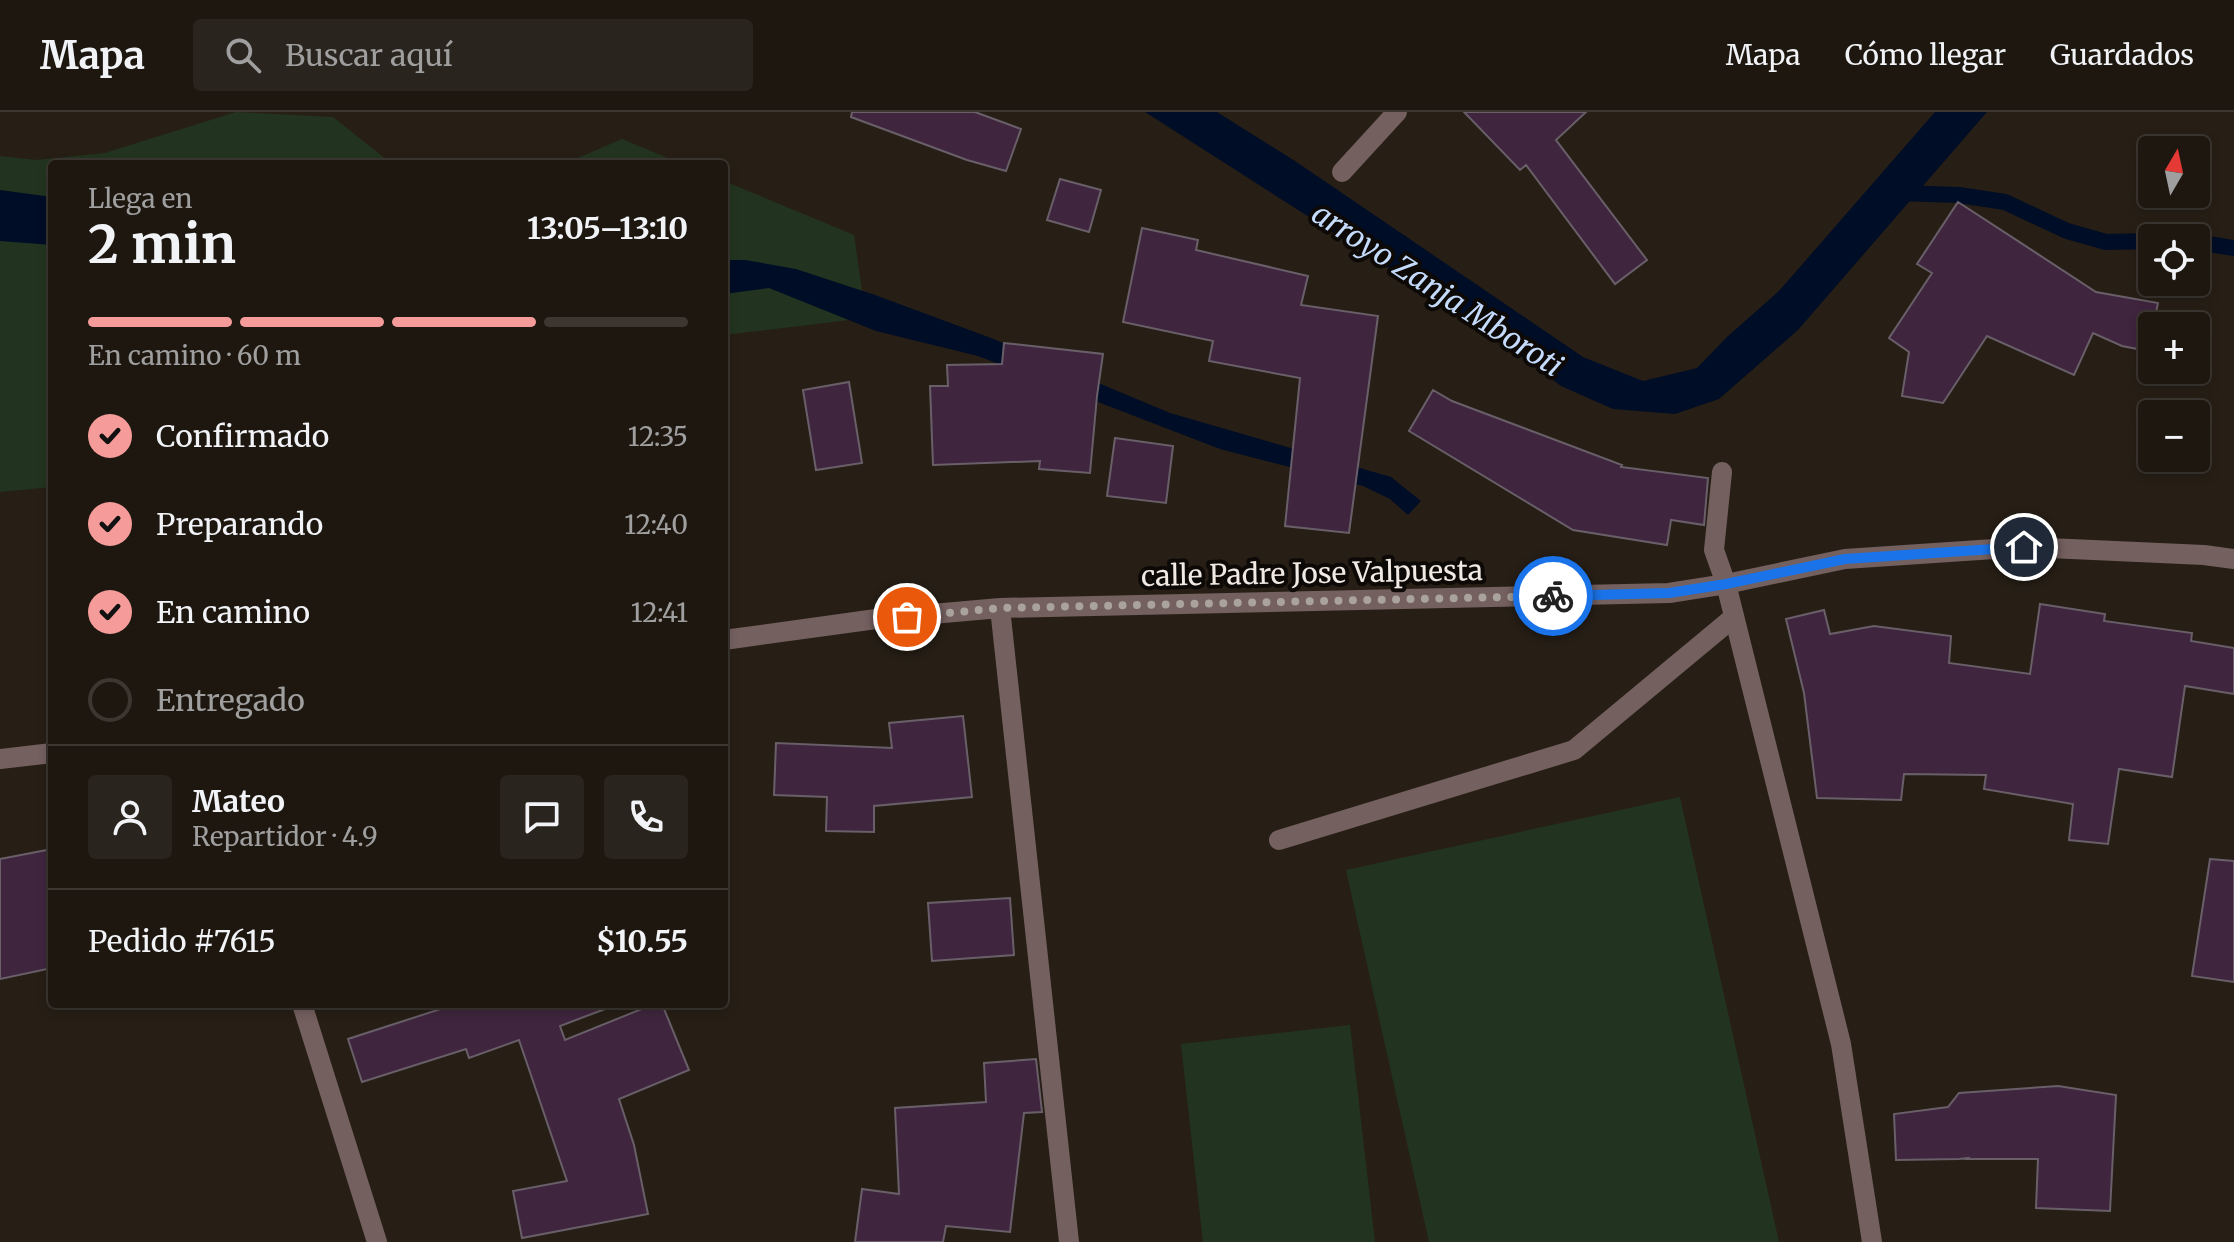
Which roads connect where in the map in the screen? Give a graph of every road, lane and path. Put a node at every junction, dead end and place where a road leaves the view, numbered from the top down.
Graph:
1 (1397, 112) edge
2 (1342, 172) dead end
3 (1722, 472) dead end
4 (2234, 559) edge
5 (1726, 584) junction
6 (1000, 608) junction
7 (1734, 617) junction
8 (728, 639) edge
9 (48, 753) edge
10 (0, 759) edge
11 (1279, 840) dead end
12 (303, 1008) edge
13 (377, 1242) edge
14 (1069, 1242) edge
15 (1872, 1242) edge

1 - 2 street
3 - 5 street
4 - 5 street, calle Padre Jose Valpuesta
5 - 6 street, calle Padre Jose Valpuesta
5 - 7 street
6 - 8 street, calle Padre Jose Valpuesta
6 - 14 street
7 - 11 street
7 - 15 street
9 - 10 street
12 - 13 street

